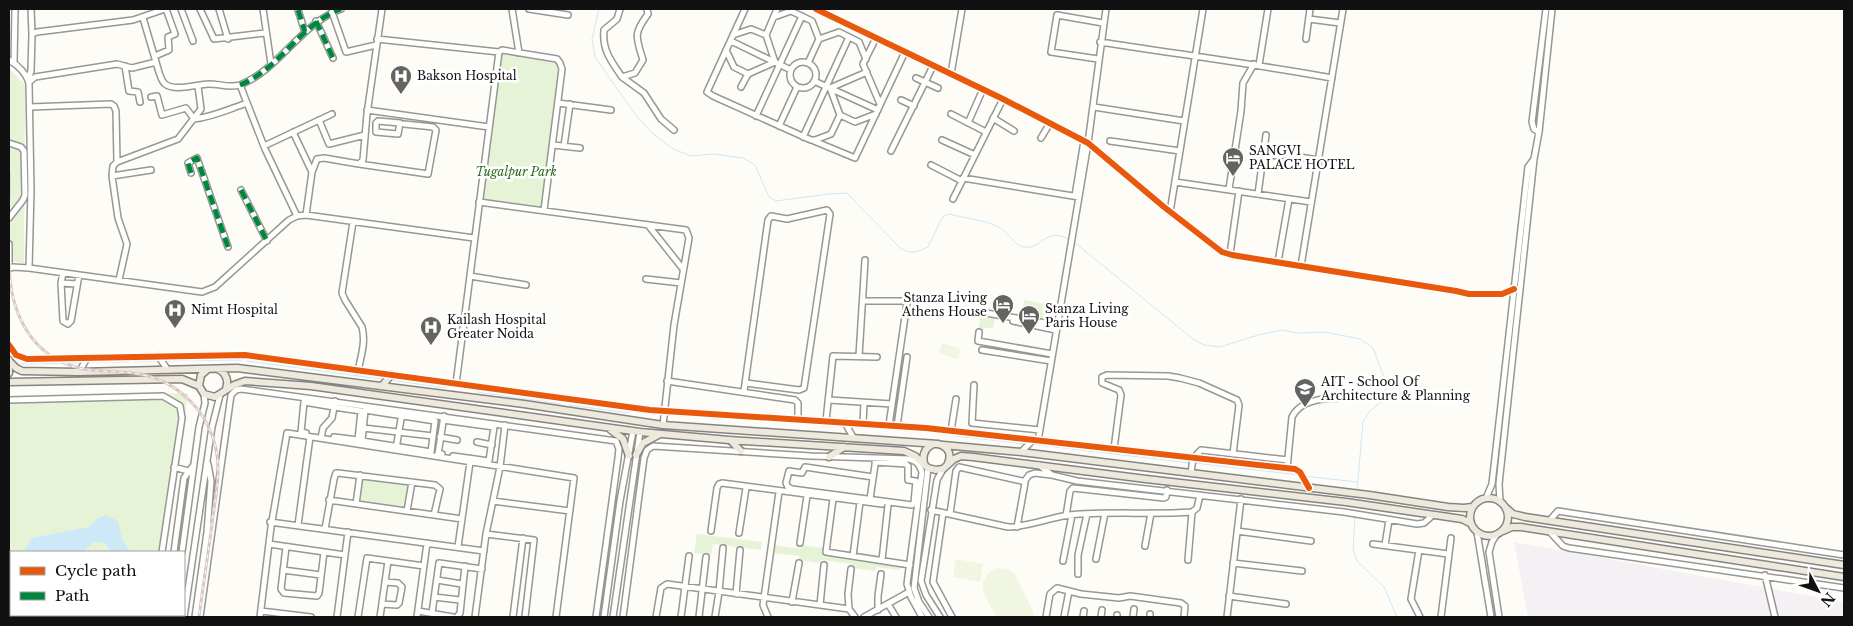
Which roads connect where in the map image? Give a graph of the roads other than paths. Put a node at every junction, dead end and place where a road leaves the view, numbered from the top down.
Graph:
1 (15, 9) edge
2 (31, 9) edge
3 (166, 9) edge
4 (181, 9) edge
5 (200, 9) edge
6 (219, 9) edge
7 (263, 9) edge
8 (341, 9) edge
9 (382, 9) edge
10 (512, 9) edge
11 (529, 9) edge
12 (620, 9) edge
13 (647, 9) edge
14 (745, 9) edge
15 (777, 9) edge
16 (816, 9) edge
17 (962, 9) edge
18 (1106, 9) edge
19 (1203, 9) edge
20 (1268, 9) edge
21 (1310, 9) edge
22 (1343, 9) edge
23 (1546, 9) edge
24 (1552, 9) edge
25 (298, 10) edge
26 (332, 12) junction
27 (568, 15) dead end
28 (802, 16) junction
29 (774, 17) junction
30 (143, 18) junction
31 (1309, 19) junction
32 (316, 21) junction
33 (1103, 23) junction
34 (1340, 23) junction
35 (305, 32) junction
36 (265, 33) junction
37 (32, 34) junction
38 (766, 35) junction
39 (848, 37) junction
40 (732, 38) junction
41 (876, 38) junction
42 (228, 39) junction
43 (819, 39) junction
44 (1306, 39) dead end
45 (193, 41) dead end
46 (377, 42) junction
47 (1100, 42) junction
48 (726, 50) junction
49 (500, 52) junction
50 (905, 52) junction
51 (519, 53) junction
52 (1196, 57) junction
53 (333, 58) dead end
54 (156, 59) junction
55 (866, 59) junction
56 (1098, 59) junction
57 (9, 60) edge
58 (14, 63) junction
59 (777, 63) junction
60 (808, 63) junction
61 (271, 64) junction
62 (1257, 65) junction
63 (125, 66) junction
64 (933, 66) junction
65 (791, 70) junction
66 (867, 72) junction
67 (748, 74) junction
68 (951, 74) junction
69 (622, 77) junction
70 (916, 78) dead end
71 (1332, 78) junction
72 (28, 80) junction
73 (814, 81) junction
74 (925, 82) junction
75 (240, 85) junction
76 (198, 86) junction
77 (741, 87) dead end
78 (797, 87) junction
79 (827, 87) junction
80 (938, 88) dead end
81 (983, 89) junction
82 (151, 98) dead end
83 (1003, 99) junction
84 (901, 100) dead end
85 (140, 102) dead end
86 (247, 103) junction
87 (558, 103) junction
88 (570, 104) junction
89 (914, 106) junction
90 (30, 107) junction
91 (1094, 107) junction
92 (367, 110) junction
93 (611, 110) dead end
94 (878, 110) junction
95 (332, 114) dead end
96 (952, 114) dead end
97 (402, 115) junction
98 (840, 115) junction
99 (756, 116) junction
100 (422, 117) junction
101 (993, 118) junction
102 (194, 119) junction
103 (319, 120) junction
104 (1184, 121) junction
105 (968, 123) junction
106 (1050, 123) junction
107 (402, 124) junction
108 (420, 126) junction
109 (779, 126) junction
110 (489, 127) junction
111 (674, 130) dead end
112 (1014, 131) dead end
113 (293, 132) junction
114 (986, 132) junction
115 (1539, 132) junction
116 (365, 135) junction
117 (1266, 135) dead end
118 (803, 137) junction
119 (1041, 138) dead end
120 (811, 140) junction
121 (942, 140) dead end
122 (1110, 141) dead end
123 (1086, 142) junction
124 (9, 143) edge
125 (553, 144) junction
126 (31, 146) junction
127 (264, 146) junction
128 (564, 146) junction
129 (22, 147) junction
130 (580, 148) dead end
131 (891, 151) dead end
132 (1180, 151) junction
133 (975, 155) junction
134 (1264, 156) junction
135 (1534, 159) junction
136 (1318, 160) junction
137 (118, 162) junction
138 (359, 164) junction
139 (932, 165) dead end
140 (151, 170) dead end
141 (312, 172) junction
142 (191, 173) dead end
143 (112, 176) junction
144 (962, 180) junction
145 (1175, 182) junction
146 (1229, 189) junction
147 (241, 190) dead end
148 (1238, 191) junction
149 (1258, 194) junction
150 (28, 195) junction
151 (1077, 197) junction
152 (953, 199) dead end
153 (1289, 199) junction
154 (479, 202) junction
155 (1310, 202) junction
156 (544, 210) junction
157 (1170, 212) junction
158 (306, 215) junction
159 (296, 216) junction
160 (9, 218) edge
161 (353, 222) junction
162 (647, 224) junction
163 (474, 238) junction
164 (267, 241) junction
165 (9, 244) edge
166 (228, 246) dead end
167 (1230, 254) junction
168 (865, 260) dead end
169 (1278, 262) junction
170 (10, 266) edge
171 (1301, 266) junction
172 (29, 268) junction
173 (683, 269) junction
174 (63, 273) junction
175 (79, 275) junction
176 (470, 276) junction
177 (646, 279) dead end
178 (119, 280) junction
179 (62, 283) junction
180 (681, 283) junction
181 (77, 284) junction
182 (526, 285) dead end
183 (1514, 289) junction
184 (863, 301) junction
185 (986, 313) dead end
186 (1009, 320) dead end
187 (1057, 327) junction
188 (979, 332) dead end
189 (9, 344) edge
190 (982, 350) dead end
191 (1052, 354) junction
192 (158, 356) junction
193 (860, 356) junction
194 (878, 357) dead end
195 (907, 357) dead end
196 (87, 358) junction
197 (9, 360) edge
198 (1051, 361) junction
199 (209, 368) junction
200 (216, 368) junction
201 (168, 370) junction
202 (358, 371) junction
203 (80, 372) junction
204 (9, 374) edge
205 (391, 375) junction
206 (667, 381) junction
207 (9, 382) edge
208 (746, 383) junction
209 (456, 384) junction
210 (974, 385) dead end
211 (199, 386) junction
212 (310, 386) junction
213 (382, 386) junction
214 (226, 389) junction
215 (744, 391) junction
216 (204, 394) junction
217 (220, 395) junction
218 (305, 396) junction
219 (1349, 398) dead end
220 (565, 399) junction
221 (956, 399) dead end
222 (9, 400) edge
223 (829, 400) junction
224 (864, 403) junction
225 (334, 404) junction
226 (892, 404) junction
227 (534, 406) junction
228 (664, 412) junction
229 (402, 413) junction
230 (571, 413) junction
231 (525, 416) junction
232 (443, 418) junction
233 (798, 420) junction
234 (826, 421) junction
235 (567, 422) junction
236 (845, 423) junction
237 (662, 424) junction
238 (863, 424) junction
239 (495, 425) junction
240 (505, 425) junction
241 (889, 425) junction
242 (897, 426) junction
243 (605, 427) junction
244 (363, 428) junction
245 (754, 430) junction
246 (1040, 430) junction
247 (636, 431) junction
248 (951, 431) junction
249 (399, 432) junction
250 (560, 432) junction
251 (662, 434) junction
252 (310, 436) junction
253 (433, 436) junction
254 (321, 437) junction
255 (440, 437) junction
256 (853, 437) junction
257 (457, 440) dead end
258 (729, 440) junction
259 (748, 441) junction
260 (1034, 441) junction
261 (477, 442) dead end
262 (934, 444) junction
263 (492, 445) junction
264 (943, 445) junction
265 (845, 447) junction
266 (396, 448) junction
267 (1114, 449) junction
268 (1023, 450) junction
269 (741, 451) junction
270 (1233, 454) junction
271 (632, 456) junction
272 (829, 457) junction
273 (1194, 459) junction
274 (876, 460) junction
275 (1288, 460) junction
276 (207, 461) junction
277 (470, 462) junction
278 (926, 465) junction
279 (1039, 465) junction
280 (193, 466) junction
281 (946, 466) junction
282 (174, 467) junction
283 (500, 467) junction
284 (1287, 468) junction
285 (188, 471) junction
286 (1192, 471) junction
287 (360, 475) junction
288 (1052, 475) junction
289 (873, 477) junction
290 (1078, 481) junction
291 (412, 482) junction
292 (1024, 482) junction
293 (1120, 485) junction
294 (746, 488) junction
295 (1076, 488) junction
296 (1310, 488) junction
297 (1167, 490) junction
298 (779, 492) junction
299 (1119, 494) junction
300 (1200, 494) junction
301 (807, 496) junction
302 (1486, 498) junction
303 (833, 499) junction
304 (870, 499) junction
305 (1241, 499) junction
306 (329, 500) junction
307 (493, 501) junction
308 (620, 501) junction
309 (860, 502) junction
310 (1500, 502) junction
311 (356, 504) junction
312 (612, 504) junction
313 (888, 505) junction
314 (1472, 507) junction
315 (1506, 508) junction
316 (917, 509) junction
317 (931, 510) junction
318 (407, 511) junction
319 (570, 511) junction
320 (1192, 512) junction
321 (943, 513) junction
322 (1105, 513) junction
323 (1151, 513) junction
324 (950, 514) junction
325 (1087, 514) junction
326 (434, 515) junction
327 (1069, 515) junction
328 (1433, 515) junction
329 (462, 519) junction
330 (1389, 520) junction
331 (1550, 520) junction
332 (271, 522) junction
333 (918, 523) junction
334 (1470, 523) junction
335 (298, 526) junction
336 (1017, 527) junction
337 (325, 529) junction
338 (711, 531) dead end
339 (1237, 531) junction
340 (348, 532) junction
341 (1477, 532) junction
342 (1500, 532) junction
343 (1550, 532) junction
344 (739, 533) dead end
345 (486, 534) junction
346 (523, 538) junction
347 (1451, 538) dead end
348 (1311, 541) dead end
349 (427, 543) junction
350 (800, 543) dead end
351 (269, 544) junction
352 (1373, 544) dead end
353 (1385, 545) junction
354 (1145, 546) dead end
355 (286, 547) junction
356 (458, 547) junction
357 (723, 548) dead end
358 (740, 550) dead end
359 (1419, 550) junction
360 (162, 551) edge
361 (174, 551) edge
362 (182, 551) edge
363 (484, 551) junction
364 (324, 552) junction
365 (1448, 554) junction
366 (345, 555) junction
367 (1844, 555) edge
368 (689, 556) dead end
369 (853, 556) junction
370 (706, 557) dead end
371 (1096, 559) dead end
372 (882, 560) junction
373 (1188, 560) dead end
374 (388, 561) junction
375 (1063, 561) dead end
376 (799, 563) dead end
377 (1234, 563) junction
378 (824, 565) dead end
379 (910, 565) junction
380 (1844, 565) edge
381 (424, 566) junction
382 (465, 566) junction
383 (482, 569) junction
384 (283, 570) junction
385 (851, 570) dead end
386 (1302, 570) dead end
387 (881, 574) dead end
388 (1078, 574) dead end
389 (321, 575) junction
390 (1765, 575) junction
391 (1844, 577) edge
392 (437, 580) junction
393 (385, 582) junction
394 (462, 584) junction
395 (686, 587) junction
396 (1844, 588) edge
397 (703, 589) junction
398 (1069, 591) junction
399 (719, 592) junction
400 (909, 592) junction
401 (736, 594) junction
402 (1229, 596) junction
403 (434, 597) junction
404 (764, 598) junction
405 (460, 600) junction
406 (792, 602) junction
407 (382, 604) junction
408 (888, 604) junction
409 (1286, 604) dead end
410 (820, 605) junction
411 (849, 609) junction
412 (1134, 609) dead end
413 (185, 610) edge
414 (878, 610) junction
415 (1084, 610) dead end
416 (1102, 610) dead end
417 (261, 611) junction
418 (432, 613) junction
419 (417, 614) edge
420 (195, 617) edge
421 (200, 617) edge
422 (260, 617) edge
423 (311, 617) edge
424 (336, 617) edge
425 (358, 617) edge
426 (380, 617) edge
427 (453, 617) edge
428 (457, 617) edge
429 (475, 617) edge
430 (513, 617) edge
431 (525, 617) edge
432 (556, 617) edge
433 (596, 617) edge
434 (604, 617) edge
435 (613, 617) edge
436 (623, 617) edge
437 (656, 617) edge
438 (680, 617) edge
439 (699, 617) edge
440 (715, 617) edge
441 (768, 617) edge
442 (855, 617) edge
443 (867, 617) edge
444 (896, 617) edge
445 (922, 617) edge
446 (929, 617) edge
447 (940, 617) edge
448 (952, 617) edge
449 (1046, 617) edge
450 (1064, 617) edge
451 (1083, 617) edge
452 (1101, 617) edge
453 (1133, 617) edge
454 (1184, 617) edge
455 (1227, 617) edge
456 (1420, 617) edge
457 (1441, 617) edge
458 (1491, 617) edge
459 (1499, 617) edge
460 (1775, 617) edge

1 - 58 street
2 - 37 street
3 - 30 street
3 - 54 street
4 - 45 street
5 - 42 street
6 - 42 street
7 - 36 street
8 - 26 street
9 - 46 street
10 - 51 street
11 - 27 street
12 - 69 street
13 - 69 street
14 - 40 street
15 - 29 street
16 - 41 street
17 - 68 street
18 - 33 street
19 - 52 street
20 - 62 street
21 - 31 street
22 - 34 street
23 - 115 street
24 - 115 street
25 - 35 street
26 - 32 street
26 - 46 street
28 - 29 street
28 - 43 street
28 - 59 street
29 - 38 street
30 - 37 street
30 - 54 street
31 - 34 street
31 - 44 street
32 - 35 street
32 - 53 street
33 - 47 street
33 - 56 street
34 - 71 street
35 - 61 street
36 - 42 street
36 - 61 street
37 - 72 street
38 - 40 street
38 - 59 street
39 - 43 street
39 - 55 street
39 - 79 street
40 - 48 street
40 - 59 street
41 - 50 street
41 - 55 street
43 - 60 street
46 - 49 street
46 - 92 street
47 - 52 street
47 - 56 street
48 - 67 street
48 - 99 street
49 - 51 street
49 - 110 street
50 - 64 street
50 - 94 street
51 - 87 street
52 - 62 street
52 - 104 street
54 - 63 street
54 - 76 street
55 - 66 street
56 - 91 street
57 - 58 street
58 - 72 street
59 - 65 street
59 - 67 street
59 - 99 street
60 - 65 street
60 - 73 street
61 - 75 street
62 - 71 street
62 - 146 street
63 - 72 street
63 - 85 street
64 - 68 street
64 - 74 street
65 - 78 street
66 - 79 street
66 - 94 street
67 - 77 street
68 - 81 street
69 - 111 street
70 - 74 street
71 - 136 street
72 - 90 street
73 - 78 street
73 - 79 street
74 - 80 street
74 - 89 street
75 - 76 street
75 - 86 street
76 - 102 street
78 - 109 street
79 - 94 street
79 - 98 street
79 - 118 street
81 - 83 street
81 - 105 street
82 - 102 street
83 - 101 street
83 - 106 street
84 - 89 street
86 - 102 street
86 - 127 street
87 - 88 street
87 - 125 street
88 - 93 street
88 - 128 street
89 - 131 street
90 - 126 street
90 - 137 street
91 - 104 street
91 - 123 street
92 - 97 street
92 - 116 street
94 - 98 street
94 - 120 street
95 - 103 street
96 - 105 street
97 - 100 street
97 - 107 street
98 - 120 street
99 - 109 street
100 - 108 street
100 - 110 street
101 - 112 street
101 - 114 street
102 - 137 street
103 - 113 street
103 - 116 street
104 - 132 street
105 - 114 street
106 - 119 street
106 - 123 street
107 - 107 street
107 - 108 street
108 - 138 street
109 - 118 street
110 - 154 street
113 - 127 street
113 - 141 street
114 - 133 street
115 - 135 street
116 - 138 street
117 - 134 street
118 - 120 street
121 - 133 street
122 - 132 street
123 - 151 street
123 - 157 street
124 - 129 street
125 - 128 street
125 - 156 street
126 - 129 street
126 - 150 street
127 - 159 street
128 - 130 street
129 - 150 street
132 - 145 street
133 - 144 street
134 - 136 street
134 - 149 street
135 - 183 street
135 - 310 street
136 - 155 street
137 - 143 street
138 - 141 street
139 - 144 street
140 - 143 street
141 - 158 street
142 - 166 street
143 - 178 street
144 - 151 street
144 - 152 street
145 - 146 street
145 - 157 street
146 - 148 street
147 - 164 street
148 - 149 street
148 - 167 street
149 - 153 street
150 - 160 street
150 - 172 street
151 - 187 street
153 - 155 street
153 - 169 street
154 - 156 street
154 - 163 street
155 - 171 street
156 - 162 street
157 - 167 street
158 - 159 street
158 - 161 street
159 - 164 street
161 - 163 street
161 - 202 street
162 - 173 street
162 - 173 street
163 - 176 street
164 - 178 street
165 - 170 street
167 - 169 street
168 - 184 street
169 - 171 street
170 - 172 street
171 - 183 street
172 - 174 street
173 - 180 street
174 - 175 street
174 - 179 street
175 - 178 street
175 - 181 street
176 - 182 street
176 - 209 street
177 - 180 street
179 - 181 street
179 - 181 street
180 - 206 street
183 - 302 street
184 - 193 street
184 - 226 street
185 - 187 street
186 - 187 street
187 - 191 street
188 - 191 street
189 - 196 street
190 - 198 street
191 - 198 street
192 - 196 street
192 - 201 street
192 - 202 street
193 - 194 street
193 - 223 street
195 - 242 street
196 - 203 street
197 - 203 main road
197 - 204 main road
198 - 246 street
199 - 200 main road
199 - 201 main road
199 - 211 main road
200 - 213 main road
200 - 214 main road
201 - 203 main road
202 - 205 street
205 - 209 street
205 - 213 main road
206 - 215 street
206 - 228 street
207 - 211 main road
208 - 208 street
208 - 215 street
209 - 220 street
210 - 246 street
211 - 216 main road
212 - 214 main road
212 - 218 street
212 - 231 main road
213 - 227 main road
214 - 217 main road
215 - 233 street
216 - 217 main road
216 - 280 street
217 - 276 street
218 - 225 street
218 - 421 street
219 - 275 street
220 - 228 street
220 - 230 street
221 - 248 street
222 - 282 street
223 - 224 street
223 - 234 street
224 - 226 street
224 - 238 street
225 - 229 street
225 - 254 street
225 - 254 street
225 - 254 street
226 - 241 street
227 - 230 main road
227 - 231 main road
228 - 233 street
228 - 237 street
229 - 232 street
229 - 244 street
229 - 249 street
229 - 253 street
230 - 237 main road
231 - 235 main road
232 - 239 street
232 - 255 street
233 - 234 street
234 - 236 street
235 - 243 main road
235 - 250 street
236 - 238 street
236 - 256 street
237 - 245 main road
238 - 241 street
239 - 240 street
239 - 263 street
240 - 250 street
240 - 283 street
241 - 242 street
242 - 248 street
243 - 247 main road
243 - 271 main road
244 - 249 street
244 - 266 street
245 - 256 main road
245 - 259 main road
246 - 260 street
247 - 251 main road
247 - 271 street
248 - 260 street
249 - 253 street
249 - 266 street
250 - 312 street
251 - 258 main road
251 - 271 main road
252 - 254 street
252 - 332 street
252 - 335 street
253 - 266 street
254 - 266 street
255 - 257 street
255 - 263 street
256 - 262 main road
258 - 259 main road
258 - 269 main road
259 - 265 main road
260 - 267 street
260 - 268 street
261 - 263 street
262 - 264 main road
262 - 278 main road
264 - 268 main road
264 - 281 main road
265 - 272 main road
265 - 278 main road
266 - 277 street
267 - 270 street
267 - 273 street
268 - 286 main road
269 - 272 street
269 - 436 street
270 - 273 street
270 - 275 street
271 - 308 street
271 - 435 street
272 - 274 street
273 - 284 street
273 - 286 street
274 - 289 street
274 - 304 street
274 - 316 street
275 - 284 street
276 - 413 street
276 - 420 street
277 - 283 street
277 - 329 street
278 - 281 main road
278 - 333 street
279 - 281 main road
279 - 288 street
279 - 328 main road
280 - 285 street
280 - 362 street
281 - 317 street
282 - 285 street
282 - 360 street
283 - 307 street
283 - 319 street
284 - 296 street
285 - 361 street
286 - 296 main road
287 - 291 street
287 - 306 street
287 - 311 street
288 - 290 street
288 - 292 street
289 - 304 street
289 - 304 street
290 - 293 street
290 - 295 street
291 - 318 street
291 - 326 street
292 - 324 street
292 - 336 street
293 - 297 street
293 - 299 street
294 - 298 street
294 - 338 street
294 - 344 street
295 - 299 street
295 - 327 street
296 - 314 main road
297 - 299 street
297 - 300 street
298 - 301 street
298 - 404 street
300 - 305 street
300 - 320 street
301 - 303 street
301 - 350 street
302 - 310 main road
302 - 314 main road
303 - 309 street
303 - 369 street
305 - 330 street
305 - 339 street
306 - 311 street
306 - 337 street
307 - 319 street
307 - 345 street
308 - 312 street
308 - 434 street
309 - 313 street
309 - 369 street
310 - 315 main road
311 - 318 street
312 - 433 street
313 - 316 street
313 - 372 street
314 - 334 main road
315 - 331 main road
315 - 342 main road
316 - 333 street
317 - 321 street
317 - 447 street
318 - 326 street
319 - 432 street
320 - 323 street
320 - 373 street
321 - 324 street
321 - 448 street
322 - 323 street
322 - 325 street
322 - 371 street
323 - 354 street
324 - 336 street
325 - 327 street
325 - 388 street
326 - 329 street
327 - 336 street
327 - 375 street
328 - 330 street
328 - 334 main road
329 - 356 street
330 - 353 street
331 - 367 street
331 - 380 main road
332 - 335 street
332 - 351 street
333 - 379 street
333 - 446 street
334 - 341 main road
335 - 337 street
337 - 340 street
339 - 348 street
339 - 377 street
340 - 349 street
340 - 366 street
341 - 342 main road
341 - 458 street
342 - 343 main road
342 - 459 street
343 - 390 street
343 - 391 main road
345 - 346 street
345 - 363 street
346 - 430 street
346 - 431 street
347 - 365 street
349 - 356 street
349 - 381 street
351 - 355 street
351 - 417 street
352 - 353 street
353 - 359 street
355 - 364 street
355 - 384 street
356 - 363 street
357 - 399 street
358 - 401 street
359 - 365 street
359 - 456 street
363 - 383 street
364 - 366 street
364 - 389 street
365 - 457 street
366 - 424 street
368 - 395 street
369 - 372 street
370 - 397 street
372 - 379 street
374 - 381 street
374 - 393 street
374 - 425 street
376 - 406 street
377 - 386 street
377 - 402 street
378 - 410 street
379 - 400 street
381 - 419 street
382 - 383 street
382 - 392 street
382 - 394 street
383 - 429 street
384 - 389 street
384 - 389 street
385 - 411 street
387 - 414 street
390 - 396 street
390 - 460 street
392 - 394 street
392 - 403 street
393 - 407 street
393 - 407 street
394 - 405 street
395 - 397 street
395 - 437 street
395 - 438 street
397 - 399 street
397 - 439 street
398 - 449 street
398 - 450 street
398 - 454 street
399 - 401 street
399 - 440 street
400 - 408 street
400 - 445 street
401 - 404 street
402 - 409 street
402 - 455 street
403 - 405 street
403 - 418 street
404 - 406 street
404 - 441 street
405 - 428 street
406 - 410 street
407 - 426 street
408 - 414 street
408 - 444 street
410 - 411 street
411 - 442 street
412 - 453 street
414 - 443 street
415 - 451 street
416 - 452 street
417 - 422 street
417 - 423 street
418 - 419 street
418 - 427 street

